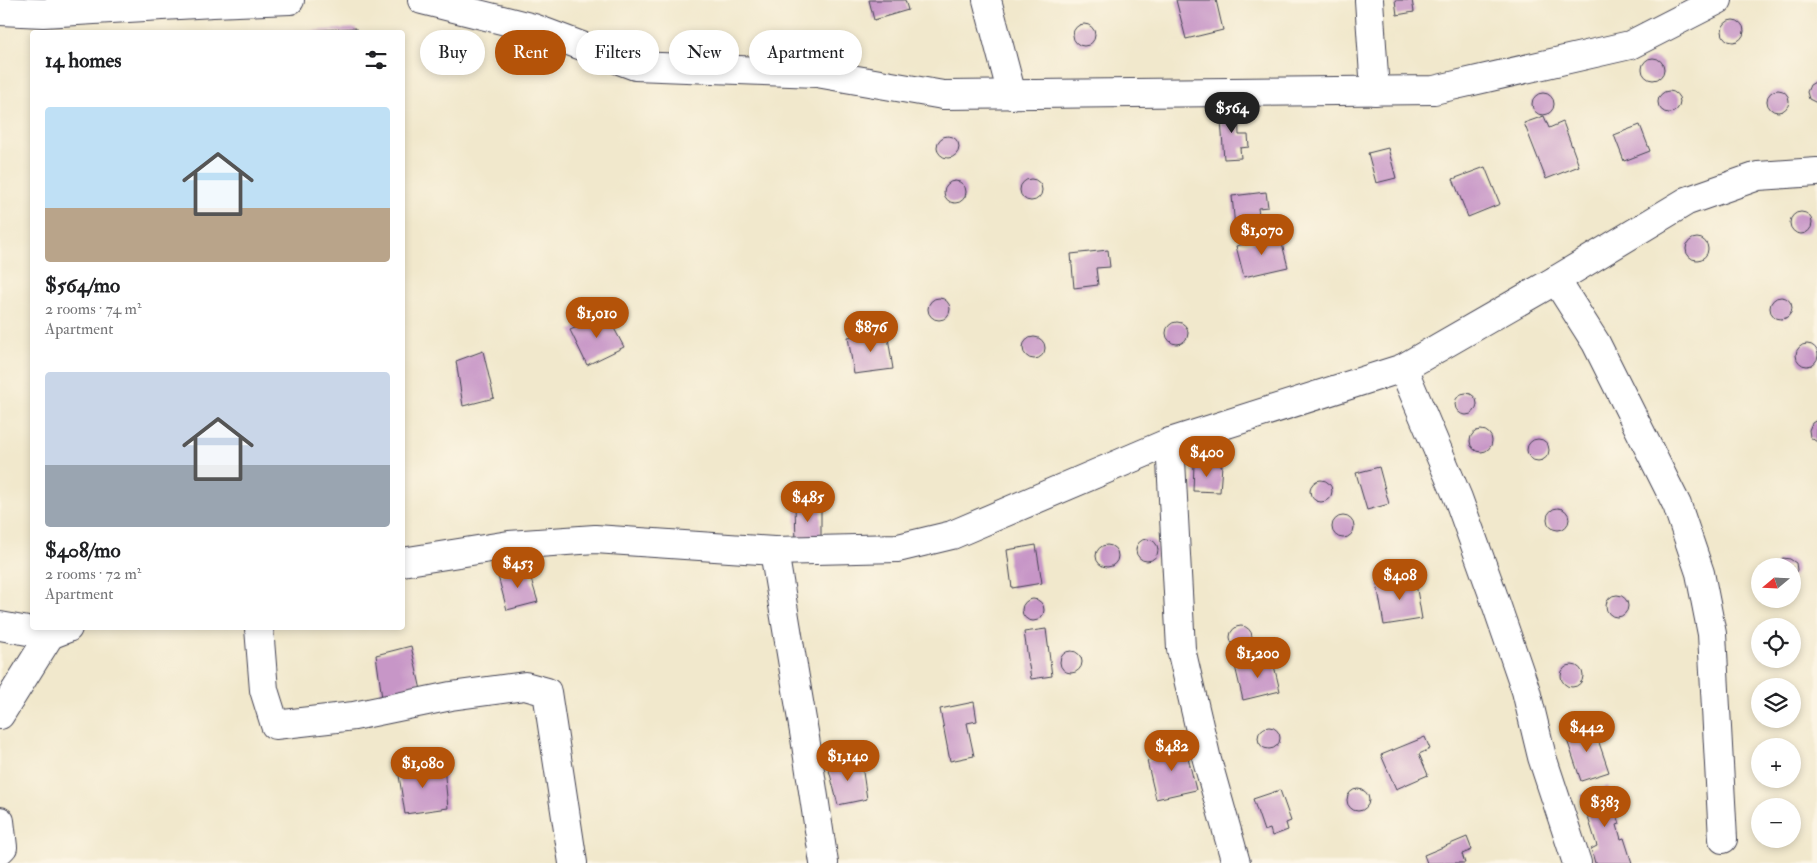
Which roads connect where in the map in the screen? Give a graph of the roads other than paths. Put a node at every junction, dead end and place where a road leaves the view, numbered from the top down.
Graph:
1 (290, 0) edge
2 (422, 0) edge
3 (987, 0) edge
4 (1369, 0) edge
5 (1718, 0) edge
6 (0, 11) edge
7 (1375, 91) junction
8 (1012, 95) junction
9 (1817, 172) edge
10 (1556, 280) junction
11 (1403, 368) junction
12 (1170, 442) junction
13 (774, 551) junction
14 (405, 562) edge
15 (0, 626) edge
16 (30, 629) edge
17 (259, 630) edge
18 (59, 631) edge
19 (0, 715) edge
20 (1723, 839) dead end
21 (573, 863) edge
22 (824, 863) edge
23 (1236, 863) edge
24 (1577, 863) edge

1 - 6 street
2 - 8 street
3 - 8 street
4 - 7 street
5 - 7 street
7 - 8 street
9 - 10 street
10 - 11 street
10 - 20 street
11 - 12 street
11 - 24 street
12 - 13 street
12 - 23 street
13 - 14 street
13 - 22 street
15 - 16 street
17 - 21 street
18 - 19 street

